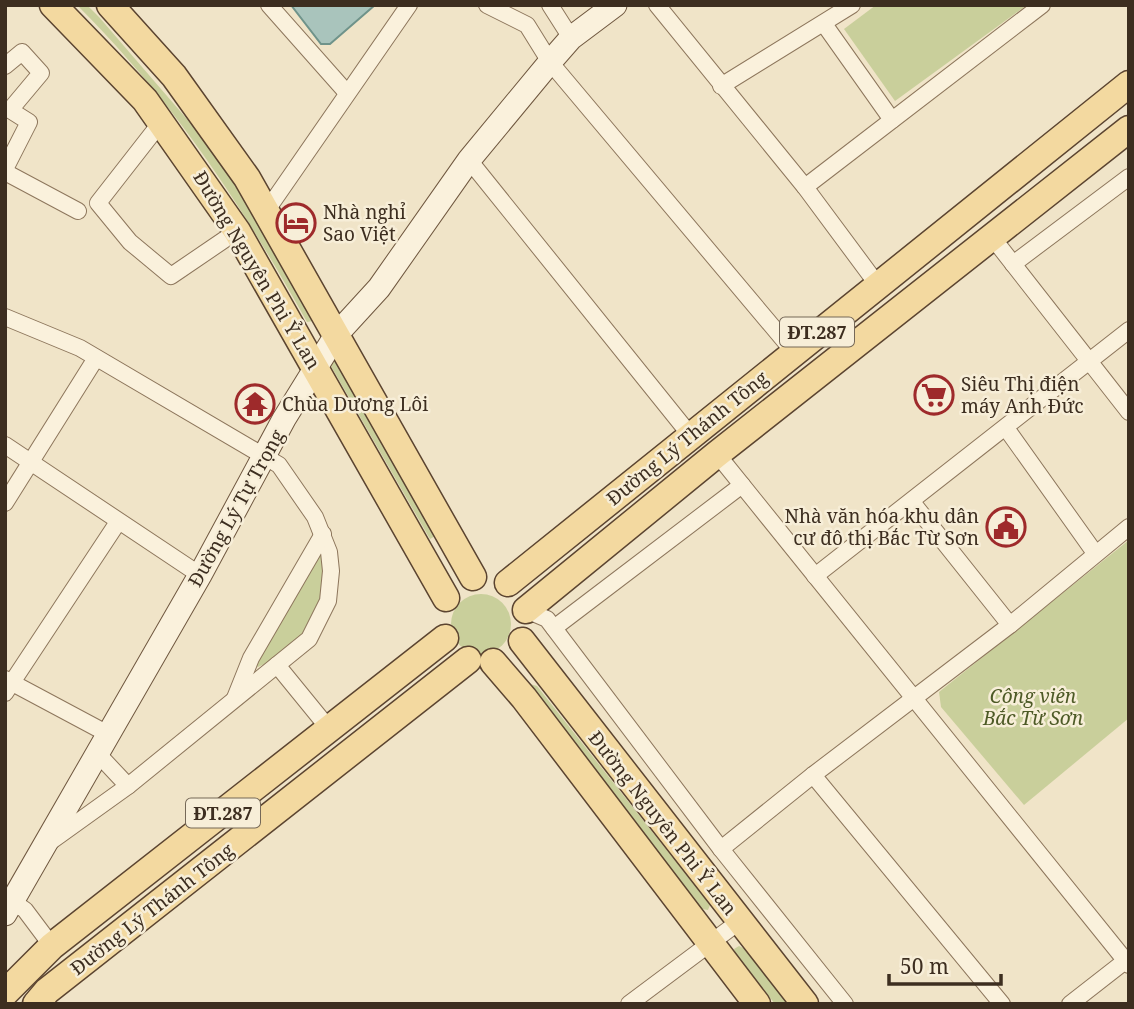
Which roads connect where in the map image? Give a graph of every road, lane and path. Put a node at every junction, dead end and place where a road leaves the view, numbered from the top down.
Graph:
1 (53, 5) edge
2 (269, 5) edge
3 (409, 5) edge
4 (487, 5) edge
5 (550, 5) edge
6 (615, 5) edge
7 (657, 5) edge
8 (852, 5) edge
9 (1042, 5) edge
10 (119, 9) edge
11 (824, 24) junction
12 (571, 38) junction
13 (550, 62) junction
14 (5, 66) edge
15 (1129, 84) edge
16 (721, 86) junction
17 (347, 93) junction
18 (892, 120) junction
19 (162, 121) junction
20 (1129, 129) edge
21 (469, 160) junction
22 (5, 170) edge
23 (1129, 177) edge
24 (806, 187) junction
25 (267, 210) junction
26 (78, 211) dead end
27 (237, 231) junction
28 (992, 237) junction
29 (1013, 264) junction
30 (877, 284) junction
31 (839, 314) junction
32 (5, 317) edge
33 (1129, 330) edge
34 (336, 335) junction
35 (860, 341) junction
36 (793, 351) junction
37 (96, 358) junction
38 (1088, 362) junction
39 (316, 367) junction
40 (1129, 412) edge
41 (1006, 428) junction
42 (691, 436) junction
43 (5, 445) edge
44 (717, 454) junction
45 (265, 455) junction
46 (31, 463) junction
47 (742, 485) junction
48 (912, 502) junction
49 (5, 503) edge
50 (118, 522) junction
51 (1129, 527) edge
52 (323, 534) junction
53 (1095, 553) junction
54 (200, 575) junction
55 (815, 576) junction
56 (473, 577) junction
57 (508, 583) junction
58 (446, 598) junction
59 (526, 610) junction
60 (1010, 625) junction
61 (554, 628) junction
62 (445, 638) junction
63 (522, 641) junction
64 (480, 661) junction
65 (277, 665) junction
66 (7, 685) edge
67 (914, 698) junction
68 (234, 700) junction
69 (330, 730) junction
70 (103, 743) junction
71 (813, 775) junction
72 (128, 786) junction
73 (46, 844) junction
74 (721, 849) junction
75 (8, 903) edge
76 (740, 921) junction
77 (710, 944) junction
78 (52, 946) junction
79 (1128, 961) edge
80 (5, 993) edge
81 (36, 1004) edge
82 (629, 1004) edge
83 (757, 1004) edge
84 (805, 1004) edge
85 (845, 1004) edge
86 (1002, 1004) edge
87 (1070, 1004) edge

1 - 19 main road, Đường Nguyên Phi Ỷ Lan
2 - 17 street
3 - 17 street
4 - 13 street
5 - 12 street
6 - 12 main road, Đường Lý Tự Trọng
7 - 16 street
8 - 11 street
9 - 18 street
10 - 25 main road, Đường Nguyên Phi Ỷ Lan
11 - 16 street
11 - 18 street
12 - 13 main road, Đường Lý Tự Trọng
13 - 21 main road, Đường Lý Tự Trọng
13 - 36 street
14 - 22 street
15 - 30 main road, Đường Lý Thánh Tông / ĐT.287
16 - 24 street
17 - 25 street
18 - 24 street
19 - 27 main road, Đường Nguyên Phi Ỷ Lan
19 - 27 street
20 - 28 main road, Đường Lý Thánh Tông / ĐT.287
21 - 34 main road, Đường Lý Tự Trọng
21 - 42 street
22 - 26 street
23 - 29 street
24 - 30 street
25 - 34 main road, Đường Nguyên Phi Ỷ Lan
27 - 39 main road, Đường Nguyên Phi Ỷ Lan
28 - 29 street
28 - 35 main road, Đường Lý Thánh Tông / ĐT.287
29 - 38 street
30 - 31 main road, Đường Lý Thánh Tông / ĐT.287
31 - 35 main road
31 - 36 main road, Đường Lý Thánh Tông / ĐT.287
32 - 37 street
33 - 38 street
34 - 39 main road, Đường Lý Tự Trọng
34 - 56 main road, Đường Nguyên Phi Ỷ Lan
35 - 44 main road, Đường Lý Thánh Tông / ĐT.287
36 - 42 main road, Đường Lý Thánh Tông / ĐT.287
37 - 45 street
37 - 46 street
38 - 40 street
38 - 41 street
39 - 45 main road, Đường Lý Tự Trọng
39 - 58 main road, Đường Nguyên Phi Ỷ Lan
41 - 48 street
41 - 53 street
42 - 57 main road, Đường Lý Thánh Tông / ĐT.287
43 - 46 street
44 - 47 street
44 - 59 main road, Đường Lý Thánh Tông / ĐT.287
45 - 52 street
45 - 54 main road, Đường Lý Tự Trọng
46 - 49 street
46 - 50 street
47 - 55 street
47 - 61 street
48 - 55 street
48 - 60 street
50 - 54 street
50 - 66 street
51 - 53 street
52 - 65 street
52 - 68 street
53 - 60 street
54 - 70 main road, Đường Lý Tự Trọng
55 - 67 street
56 - 57 main road
56 - 58 main road
57 - 59 main road
58 - 62 main road
59 - 61 street
59 - 63 main road
60 - 67 street
61 - 74 street
62 - 64 main road
62 - 69 main road, Đường Lý Thánh Tông / ĐT.287
63 - 64 main road
63 - 76 main road, Đường Nguyên Phi Ỷ Lan
64 - 77 main road, Đường Nguyên Phi Ỷ Lan
64 - 81 main road, Đường Lý Thánh Tông / ĐT.287
65 - 68 street
65 - 69 street
66 - 70 street
67 - 71 street
67 - 79 street
68 - 72 street
69 - 78 main road, Đường Lý Thánh Tông / ĐT.287
70 - 72 street
70 - 73 main road, Đường Lý Tự Trọng
71 - 74 street
71 - 86 street
72 - 73 street
73 - 75 main road, Đường Lý Tự Trọng
74 - 85 street
75 - 78 street
76 - 77 street
76 - 84 main road, Đường Nguyên Phi Ỷ Lan
77 - 82 street
77 - 83 main road, Đường Nguyên Phi Ỷ Lan
78 - 80 main road, Đường Lý Thánh Tông / ĐT.287
79 - 87 street

